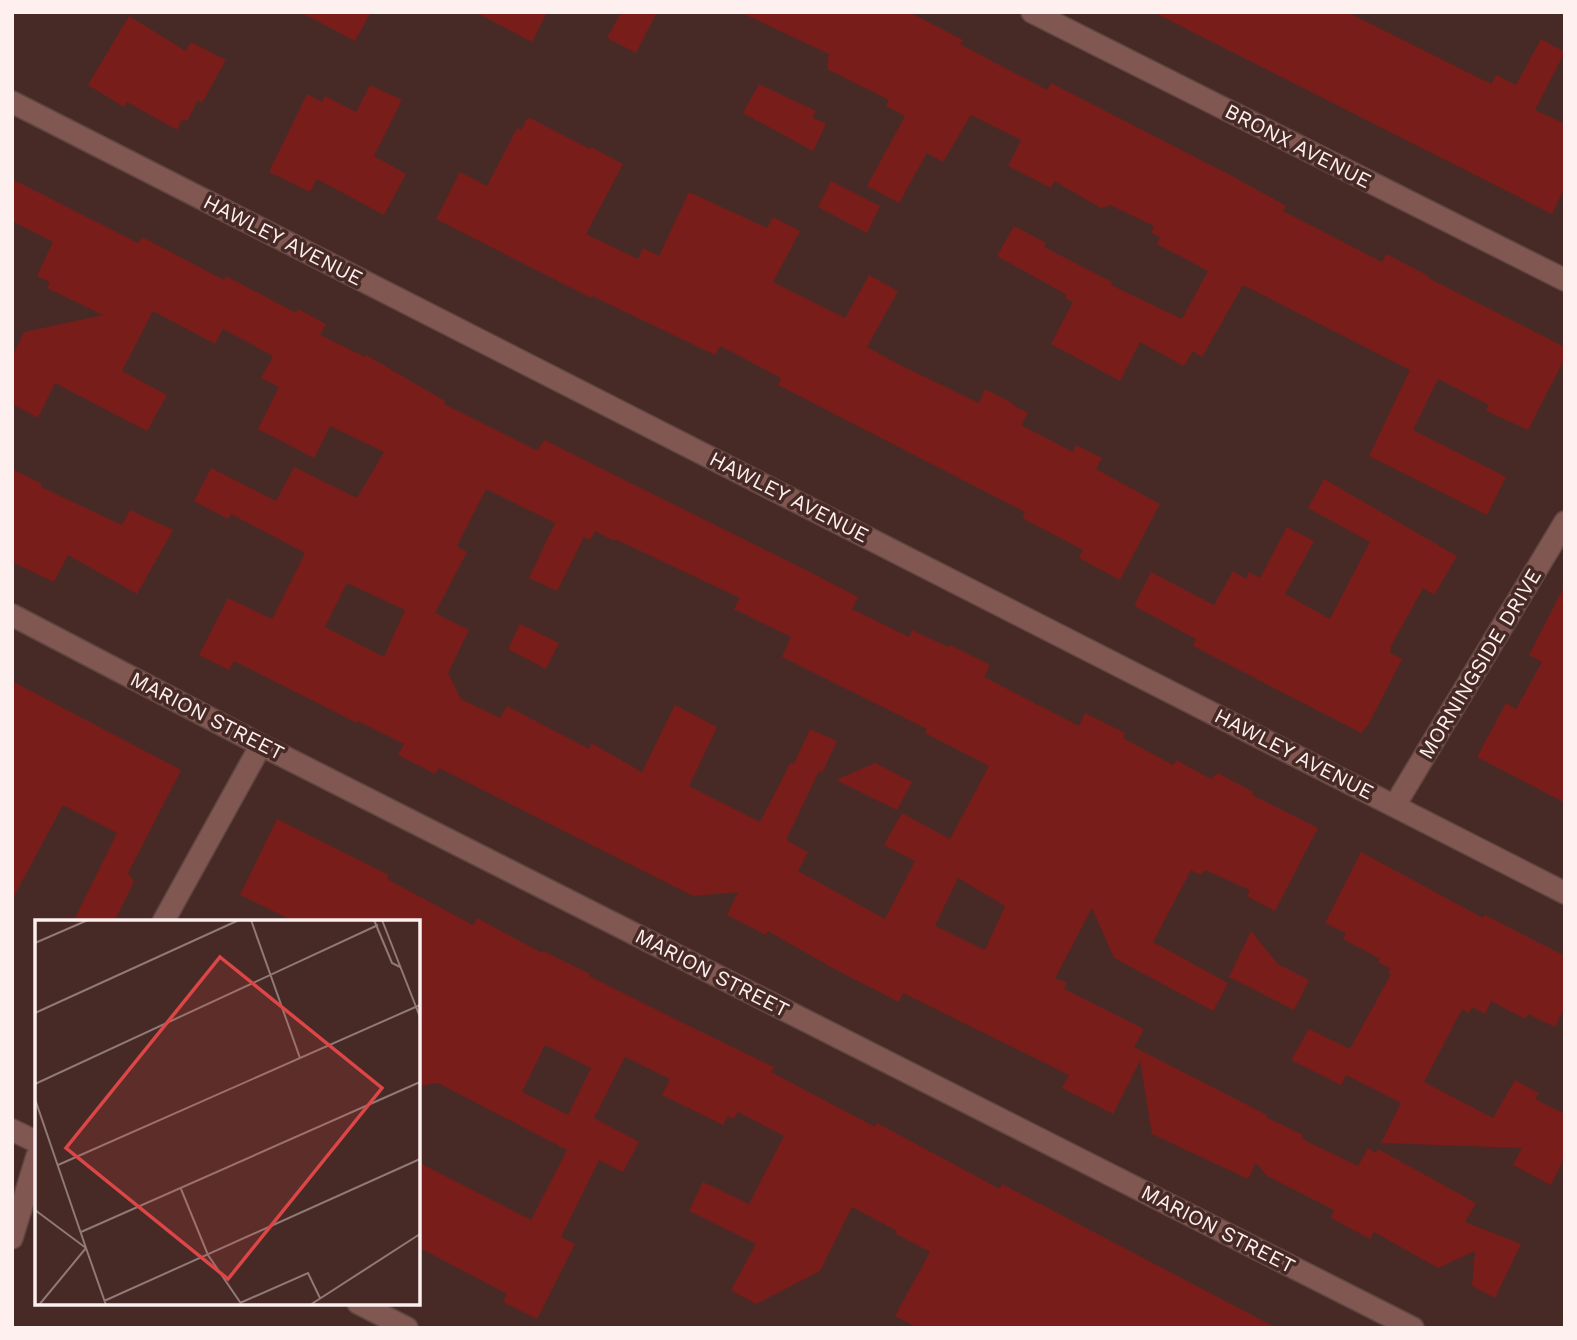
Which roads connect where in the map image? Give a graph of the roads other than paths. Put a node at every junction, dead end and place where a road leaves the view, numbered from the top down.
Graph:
1 (1032, 12) edge
2 (12, 102) edge
3 (1565, 281) edge
4 (1565, 522) edge
5 (12, 615) edge
6 (261, 745) junction
7 (1395, 805) junction
8 (1565, 893) edge
9 (164, 920) edge
10 (12, 1130) edge
11 (35, 1141) edge
12 (35, 1163) edge
13 (12, 1238) edge
14 (362, 1305) edge
15 (407, 1328) edge
16 (1413, 1328) edge

1 - 3 street, BRONX AVENUE
2 - 7 street, HAWLEY AVENUE
4 - 7 street, MORNINGSIDE DRIVE
5 - 6 street, MARION STREET
6 - 9 street
6 - 16 street, MARION STREET
7 - 8 street, HAWLEY AVENUE
10 - 11 street
12 - 13 street
14 - 15 street

